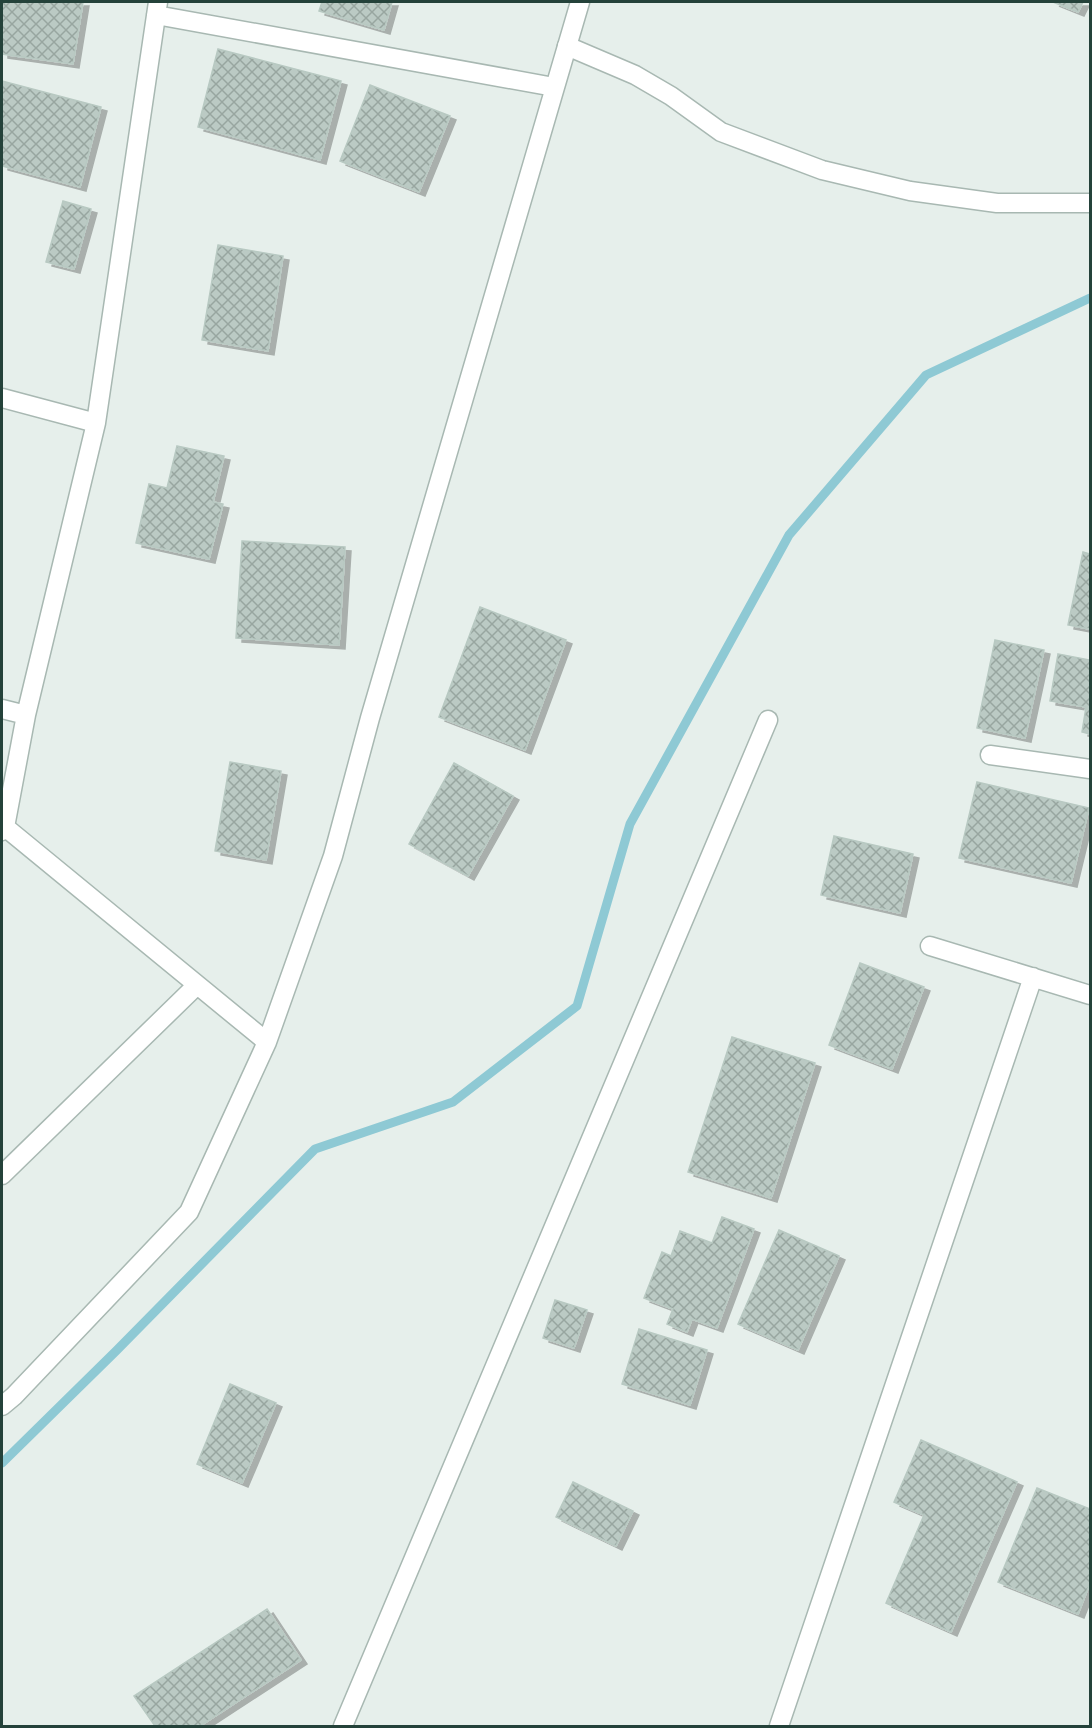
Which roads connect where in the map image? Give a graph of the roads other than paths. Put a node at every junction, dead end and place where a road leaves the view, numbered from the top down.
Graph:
1 (580, 2) edge
2 (157, 8) edge
3 (567, 46) junction
4 (554, 87) junction
5 (1090, 203) edge
6 (2, 398) edge
7 (96, 423) junction
8 (2, 709) edge
9 (26, 715) junction
10 (768, 720) dead end
11 (990, 755) dead end
12 (1090, 769) edge
13 (3, 829) edge
14 (930, 946) dead end
15 (1033, 977) junction
16 (197, 985) junction
17 (1090, 995) edge
18 (267, 1042) junction
19 (2, 1175) edge
20 (2, 1406) edge
21 (343, 1726) edge
22 (779, 1726) edge

1 - 3 street
2 - 4 street
2 - 7 street
3 - 4 street
3 - 5 street
4 - 18 street
6 - 7 street
7 - 9 street
8 - 9 street
9 - 13 street
10 - 21 street
11 - 12 street
13 - 16 street
14 - 15 street
15 - 17 street
15 - 22 street
16 - 18 street
16 - 19 street
18 - 20 street

